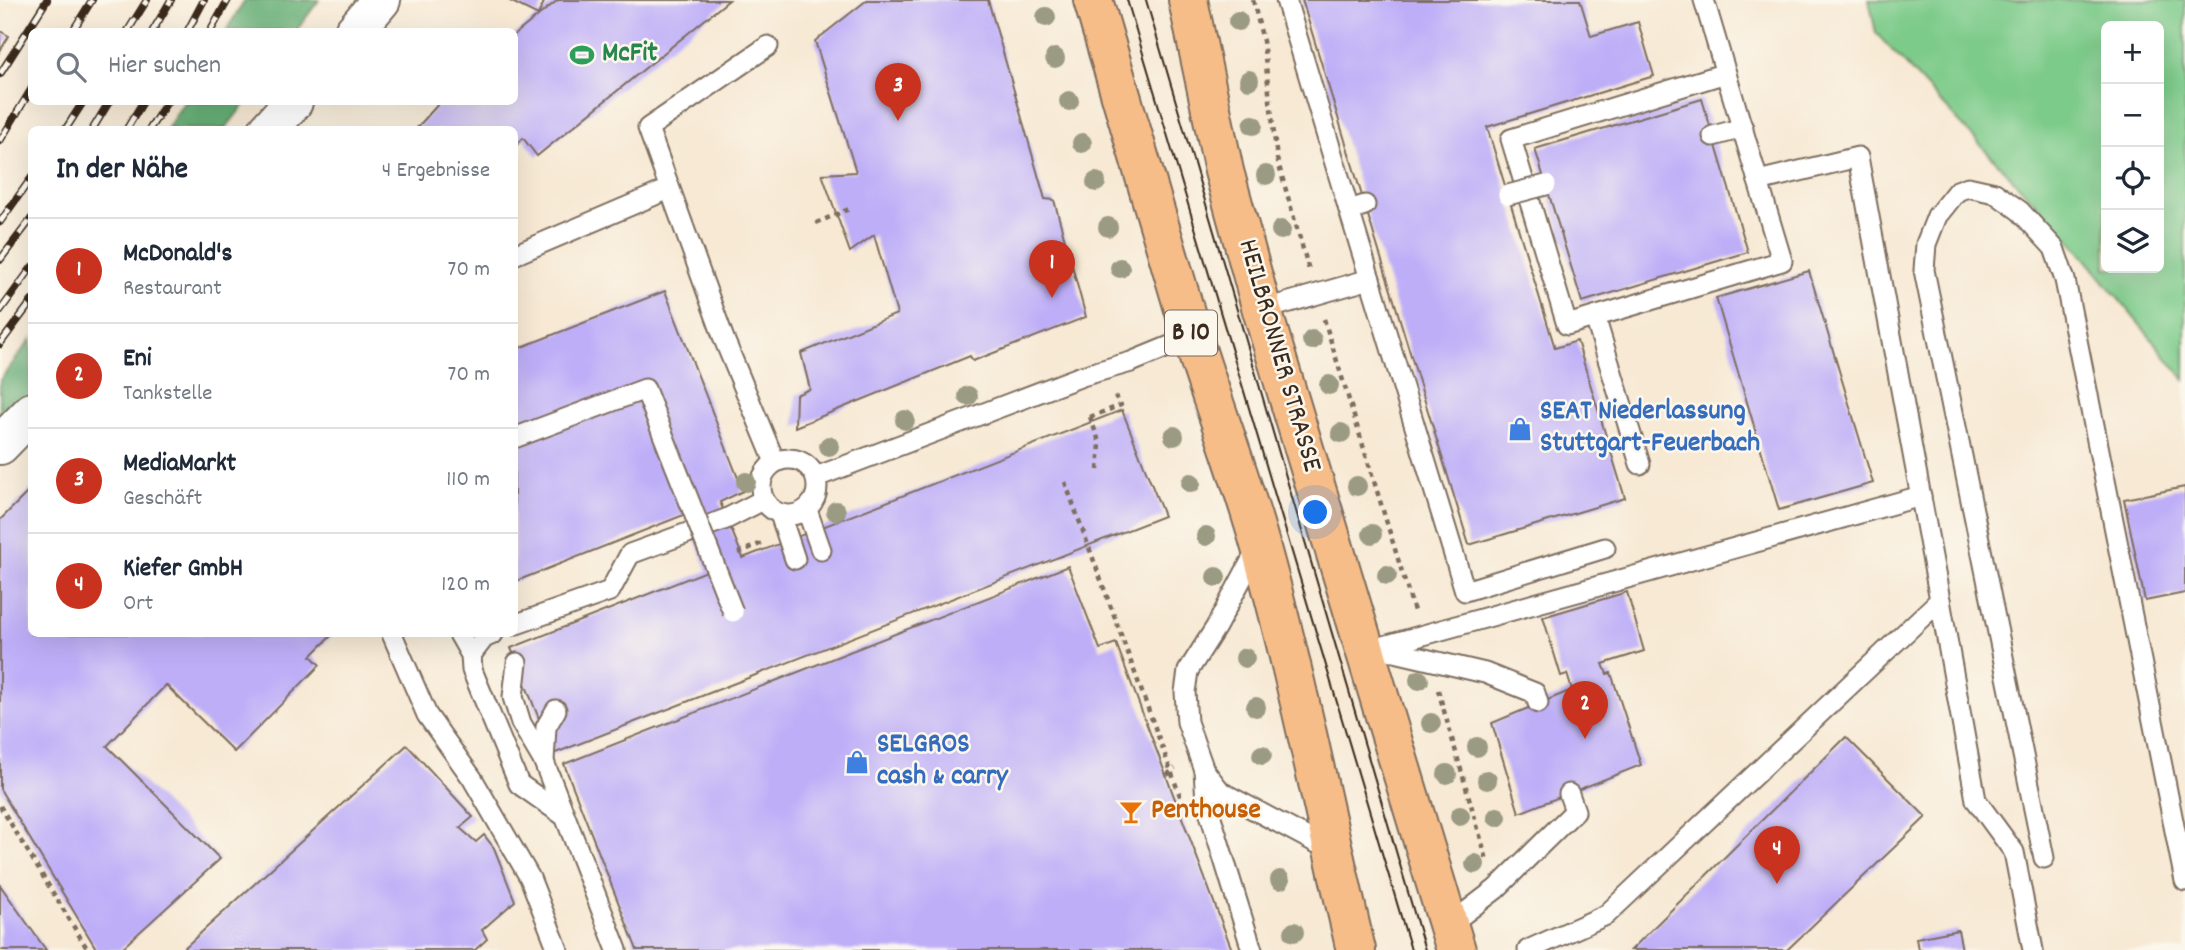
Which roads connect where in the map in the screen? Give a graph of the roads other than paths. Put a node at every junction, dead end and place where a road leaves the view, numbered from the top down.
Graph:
1 (381, 0) edge
2 (1093, 0) edge
3 (1188, 0) edge
4 (1286, 0) edge
5 (1704, 0) edge
6 (357, 28) edge
7 (768, 46) dead end
8 (1726, 73) junction
9 (290, 105) edge
10 (272, 126) edge
11 (1742, 128) junction
12 (1713, 136) dead end
13 (1758, 181) junction
14 (1546, 185) dead end
15 (669, 189) junction
16 (1517, 192) junction
17 (518, 254) edge
18 (1370, 278) junction
19 (1262, 310) junction
20 (1595, 317) junction
21 (1192, 337) junction
22 (28, 416) edge
23 (518, 437) edge
24 (0, 445) edge
25 (775, 462) junction
26 (1640, 464) dead end
27 (816, 477) junction
28 (1921, 496) junction
29 (763, 500) junction
30 (807, 510) junction
31 (780, 514) junction
32 (1260, 544) junction
33 (1605, 548) dead end
34 (821, 550) dead end
35 (795, 559) dead end
36 (1940, 600) junction
37 (733, 612) dead end
38 (518, 624) edge
39 (393, 637) edge
40 (461, 637) edge
41 (486, 637) edge
42 (1371, 646) junction
43 (471, 655) junction
44 (517, 663) dead end
45 (513, 697) junction
46 (1538, 703) dead end
47 (544, 762) junction
48 (1204, 770) junction
49 (1569, 794) dead end
50 (564, 815) junction
51 (1332, 851) junction
52 (2044, 858) dead end
53 (2185, 881) edge
54 (1453, 938) edge
55 (558, 950) edge
56 (617, 950) edge
57 (1252, 950) edge
58 (1356, 950) edge
59 (1528, 950) edge
60 (2033, 950) edge

1 - 6 street
2 - 21 main road, B 10
3 - 19 main road, HEILBRONNER STRASSE
4 - 18 lane
5 - 8 lane
7 - 15 lane
8 - 11 lane
8 - 16 lane
9 - 10 street
11 - 12 lane
11 - 13 lane
13 - 20 lane
13 - 28 lane
14 - 16 lane, bridge
15 - 17 lane
15 - 25 lane
16 - 20 lane
18 - 19 lane
18 - 33 lane
19 - 42 main road, HEILBRONNER STRASSE
20 - 26 lane
21 - 27 lane
21 - 32 main road, B 10
22 - 24 street
23 - 37 lane, bridge
25 - 27 lane
25 - 29 lane
27 - 30 lane
28 - 36 lane
28 - 42 lane
29 - 31 lane
29 - 38 lane
30 - 31 lane
30 - 34 lane
31 - 35 lane
32 - 48 lane
32 - 51 main road, B 10
36 - 59 lane
36 - 60 lane
39 - 55 lane
40 - 43 lane
41 - 43 lane
42 - 46 lane
42 - 54 main road, HEILBRONNER STRASSE
43 - 50 lane
44 - 45 lane
45 - 47 lane
45 - 47 lane
47 - 50 lane
48 - 51 lane
48 - 57 lane
49 - 54 lane
50 - 56 lane
51 - 58 main road, B 10
52 - 53 lane

